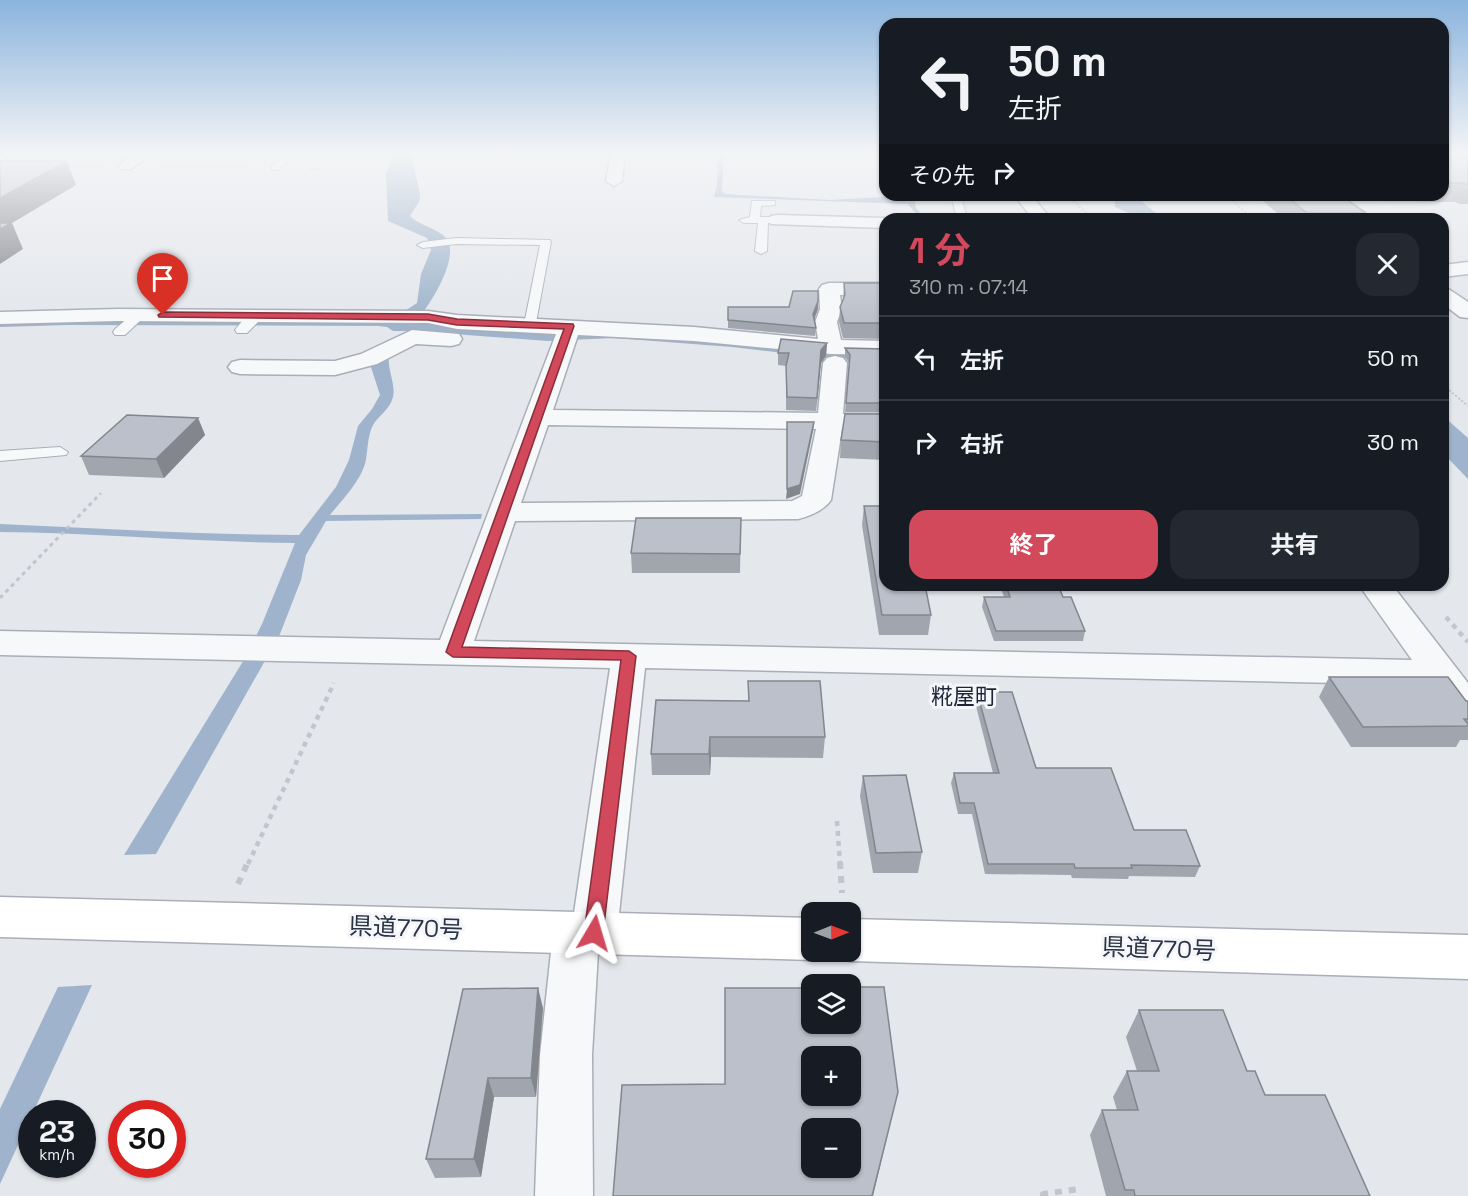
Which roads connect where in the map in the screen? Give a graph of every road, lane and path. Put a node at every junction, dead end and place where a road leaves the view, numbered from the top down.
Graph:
1 (762, 216) joint
2 (879, 223) edge
3 (423, 245) dead end
4 (761, 251) dead end
5 (1468, 268) edge
6 (1449, 270) edge
7 (879, 289) edge
8 (1449, 298) edge
9 (1468, 312) edge
10 (137, 316) junction
11 (0, 318) edge
12 (530, 325) junction
13 (120, 332) dead end
14 (567, 333) junction
15 (879, 349) edge
16 (833, 355) junction
17 (240, 367) dead end
18 (1449, 390) edge
19 (1468, 406) edge
20 (536, 417) junction
21 (830, 421) junction
22 (879, 422) edge
23 (60, 452) dead end
24 (0, 456) edge
25 (101, 493) dead end
26 (503, 512) junction
27 (1379, 591) edge
28 (0, 598) edge
29 (0, 643) edge
30 (350, 651) junction
31 (453, 652) junction
32 (629, 656) junction
33 (1440, 673) junction
34 (1468, 710) edge
35 (837, 821) dead end
36 (842, 893) dead end
37 (0, 916) edge
38 (219, 923) junction
39 (585, 933) junction
40 (801, 939) edge
41 (861, 940) edge
42 (1468, 957) edge
43 (1079, 1189) dead end
44 (564, 1196) edge
45 (1043, 1196) edge

1 - 2 street
1 - 4 lane
3 - 12 lane
5 - 6 street
7 - 16 street
8 - 9 street
10 - 11 street
10 - 12 street
10 - 13 lane
12 - 14 street
14 - 16 street
14 - 17 street
14 - 20 street
15 - 16 street
16 - 21 street
18 - 19 path
20 - 21 street
20 - 26 street
21 - 22 street
21 - 26 street
23 - 24 lane
25 - 28 path
26 - 31 street
27 - 33 street
29 - 30 street
30 - 31 street
30 - 38 path
31 - 32 street
32 - 33 street
32 - 39 street
33 - 34 street
35 - 36 path
37 - 38 main road, 県道770号
38 - 39 main road, 県道770号
39 - 40 main road, 県道770号
39 - 44 street
41 - 42 main road, 県道770号
43 - 45 path

